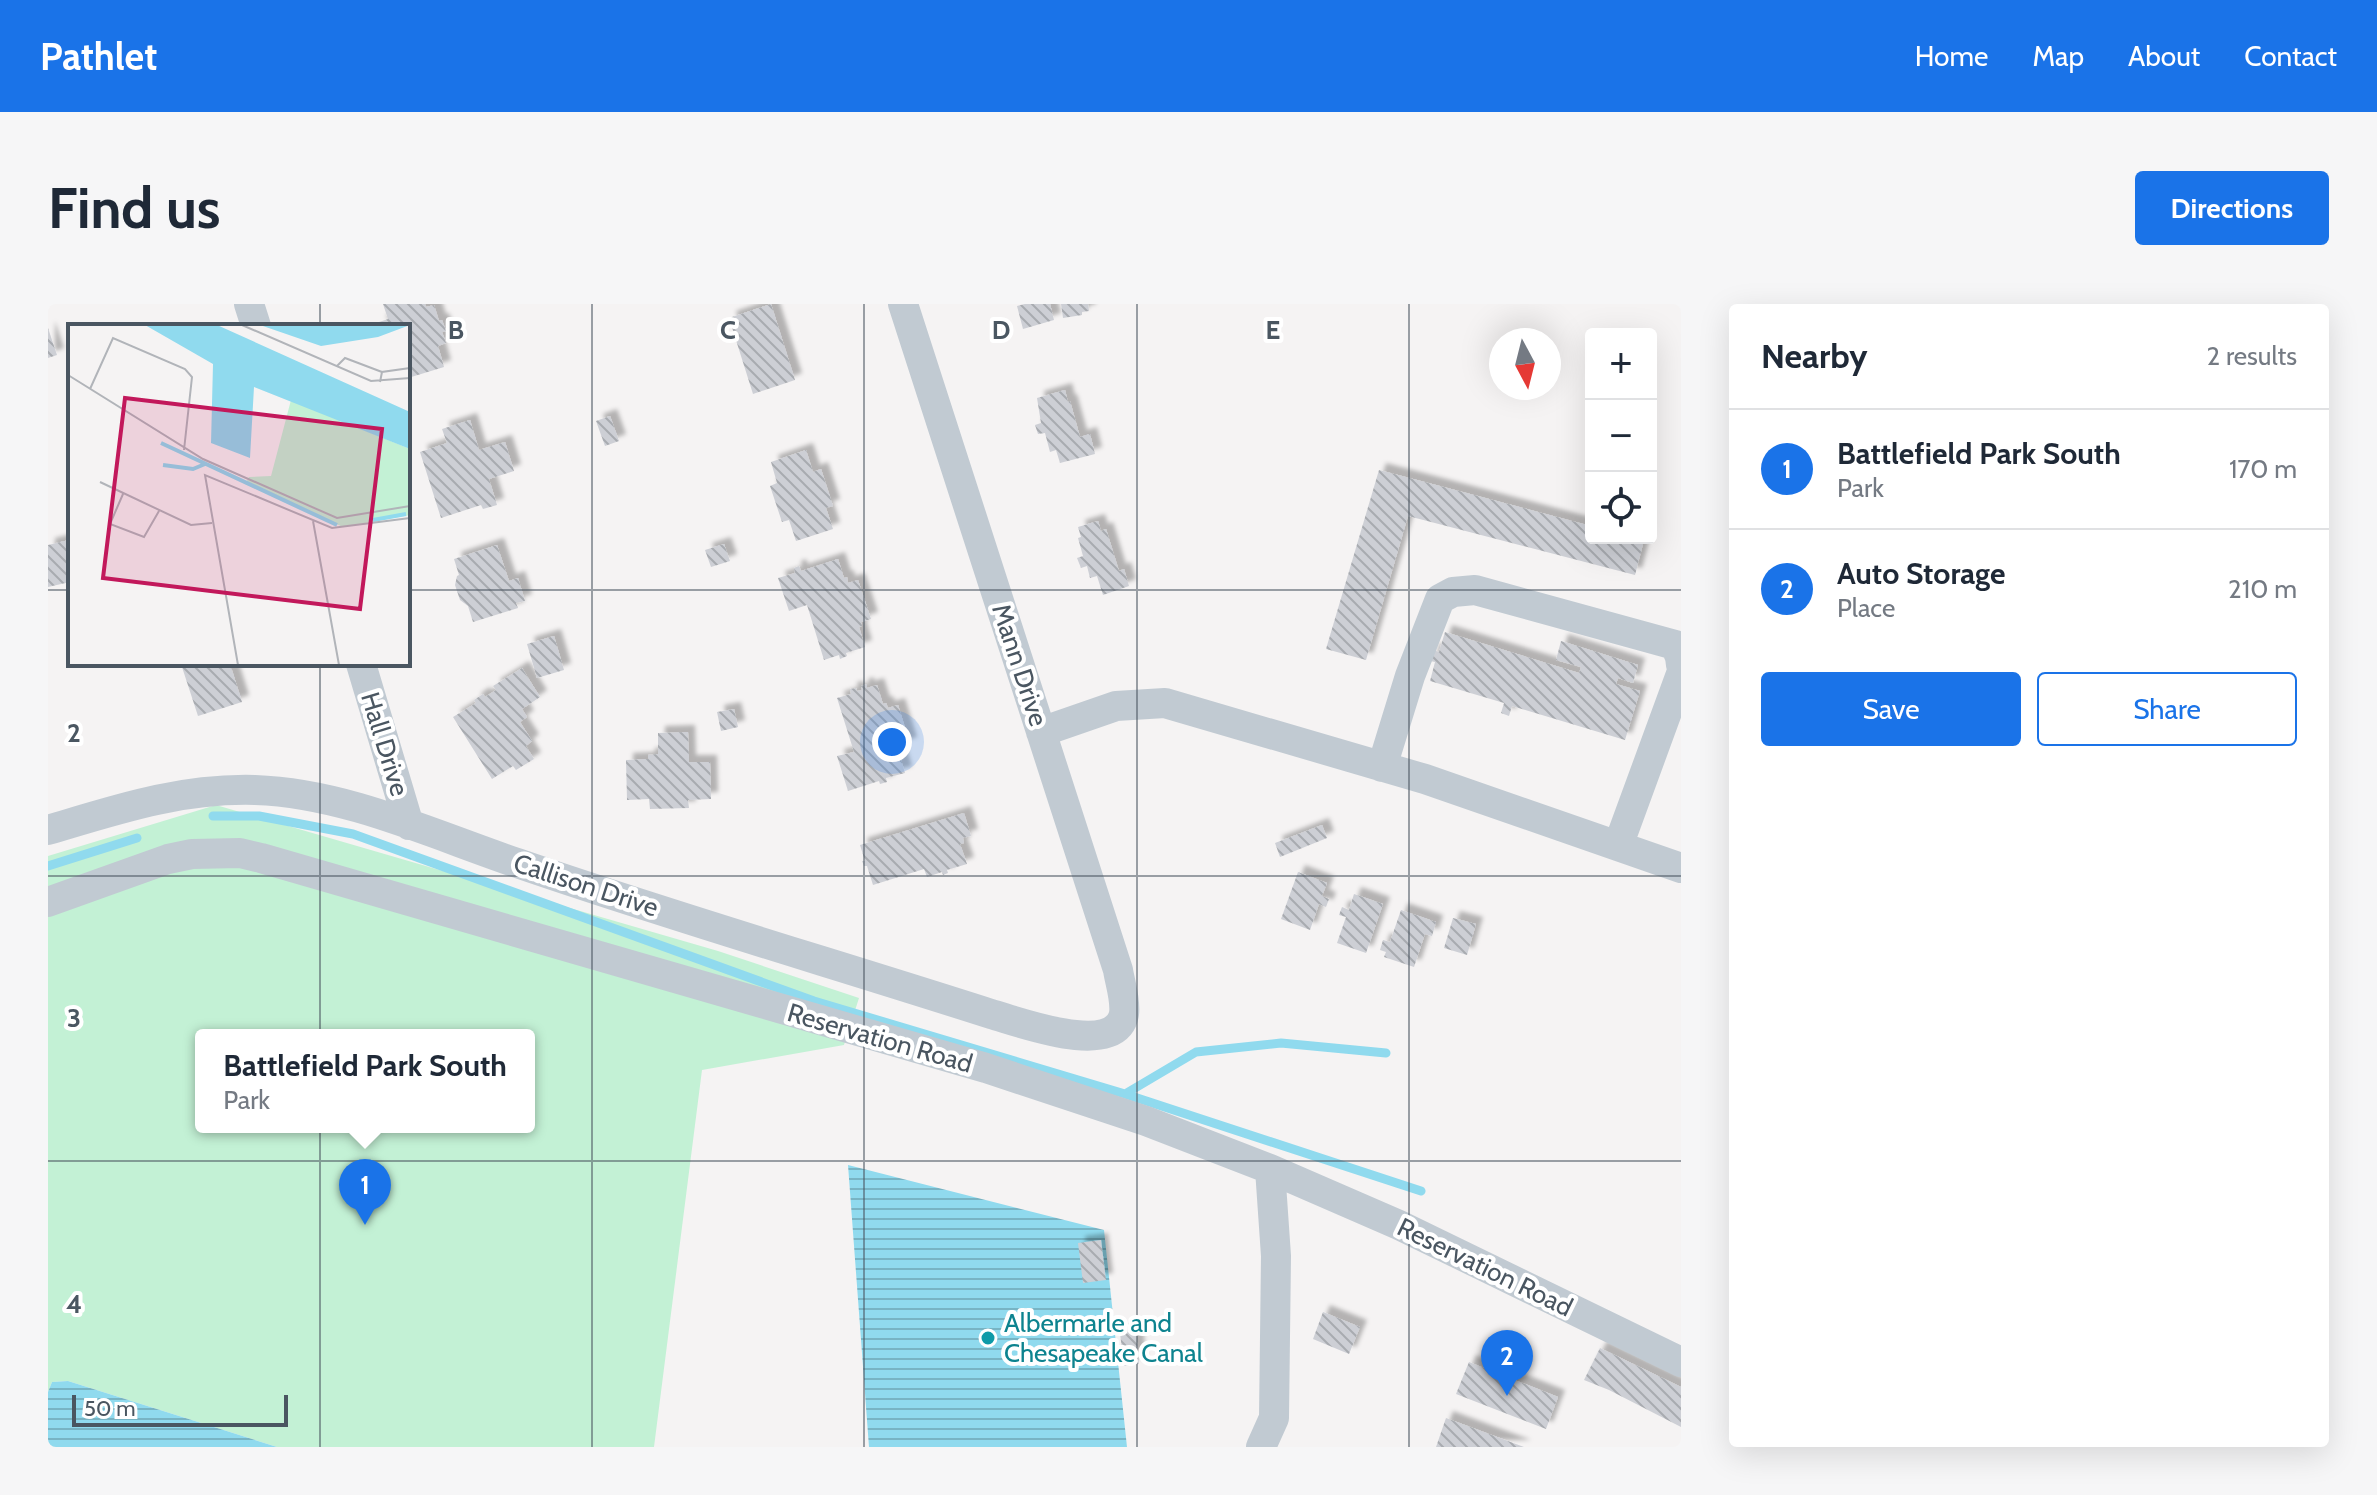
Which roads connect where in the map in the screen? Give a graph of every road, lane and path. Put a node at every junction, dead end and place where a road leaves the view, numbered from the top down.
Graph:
1 (249, 304) edge
2 (903, 304) edge
3 (255, 324) edge
4 (1681, 665) edge
5 (362, 666) edge
6 (1681, 674) edge
7 (1041, 732) junction
8 (1382, 767) junction
9 (409, 825) junction
10 (48, 830) edge
11 (1618, 846) junction
12 (1681, 868) edge
13 (48, 902) edge
14 (1117, 1026) joint
15 (1270, 1169) junction
16 (1681, 1362) edge
17 (1261, 1447) edge

1 - 3 street
2 - 7 street, Mann Drive
4 - 8 street
5 - 9 street, Hall Drive
6 - 11 street
7 - 8 street
7 - 14 street, Mann Drive
8 - 11 street
9 - 10 street, Callison Drive
9 - 14 street, Callison Drive
11 - 12 street
13 - 15 street, Reservation Road
15 - 16 street, Reservation Road
15 - 17 street

